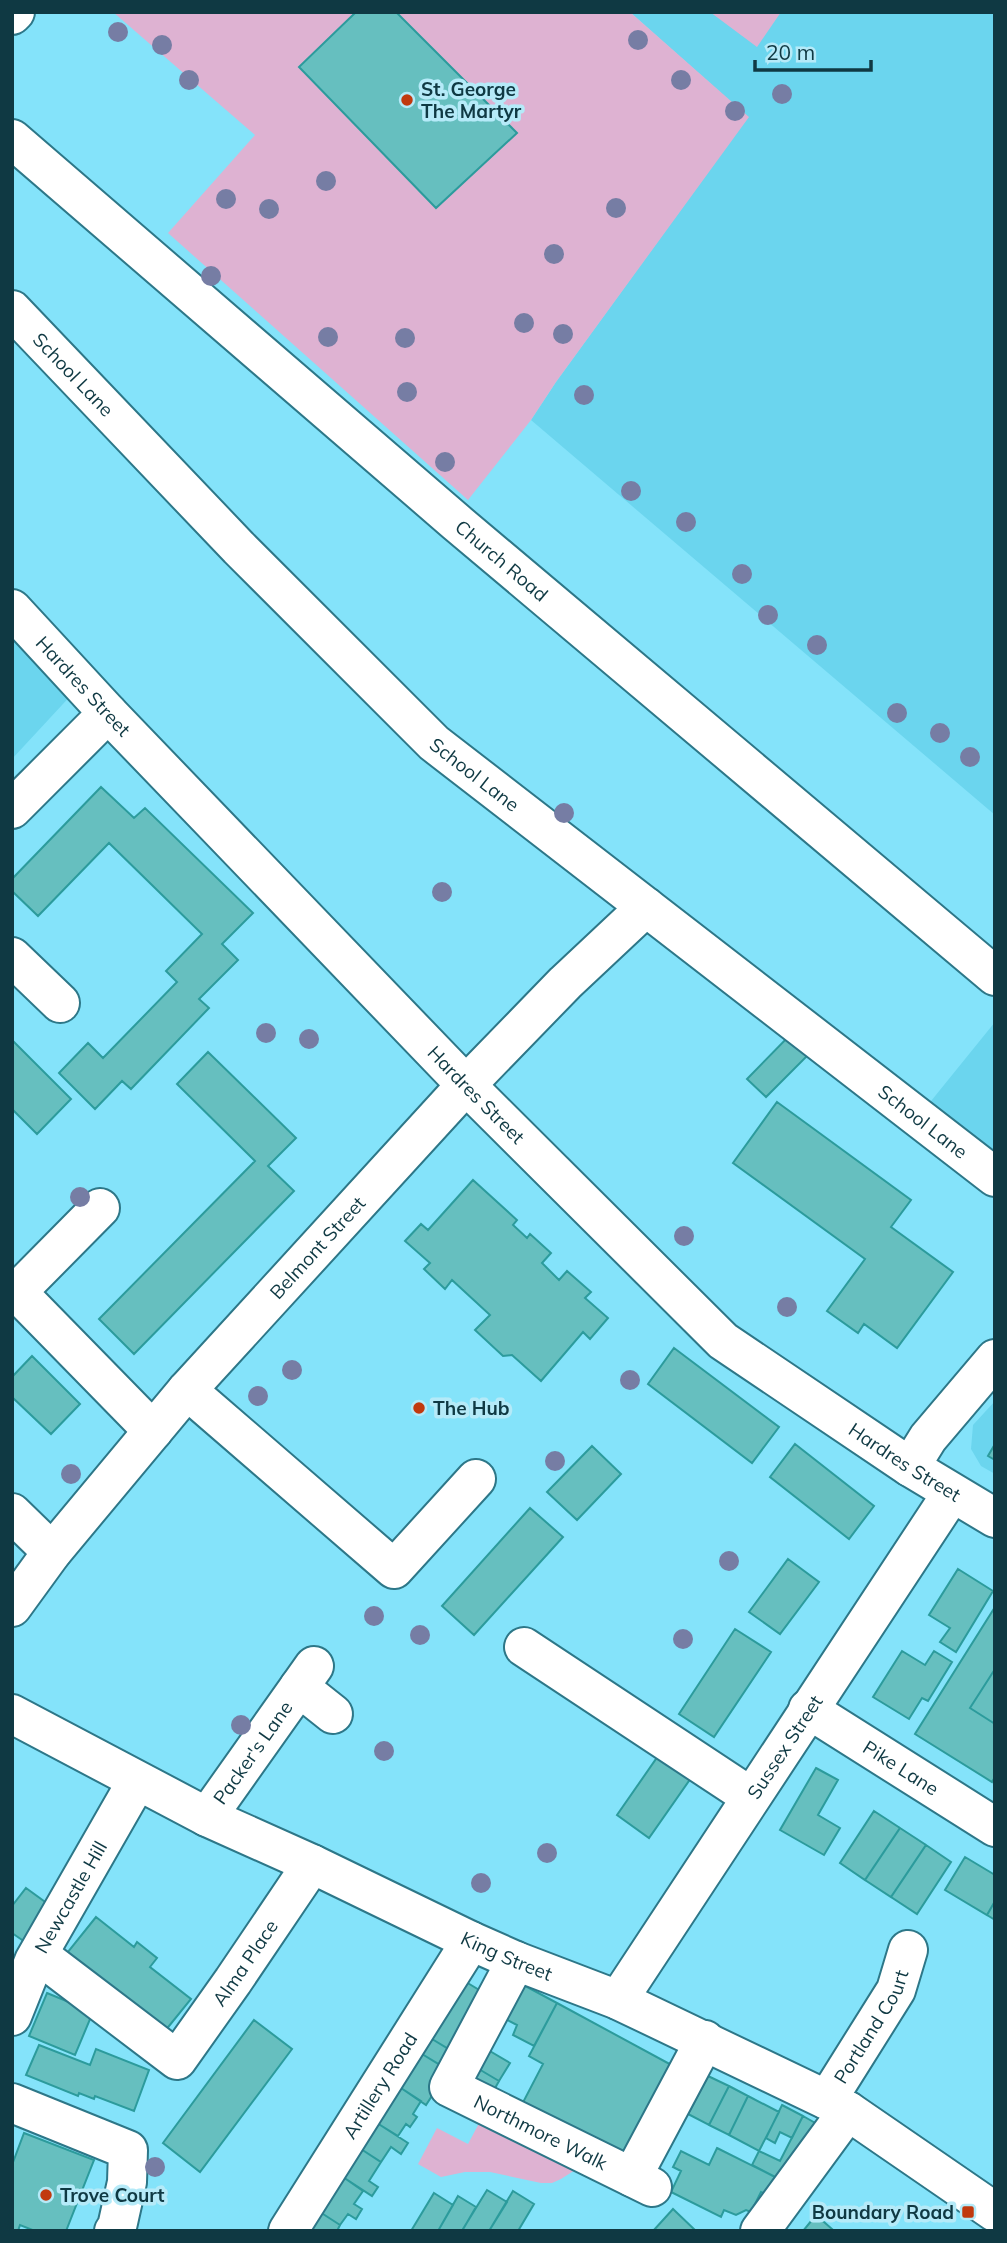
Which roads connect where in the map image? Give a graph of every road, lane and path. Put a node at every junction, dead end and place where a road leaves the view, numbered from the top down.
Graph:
1 (12, 139) edge
2 (12, 310) edge
3 (12, 609) edge
4 (108, 713) junction
5 (12, 809) edge
6 (646, 907) junction
7 (12, 957) edge
8 (995, 976) edge
9 (60, 1003) dead end
10 (466, 1085) junction
11 (995, 1177) edge
12 (100, 1209) dead end
13 (995, 1359) edge
14 (187, 1390) junction
15 (153, 1431) junction
16 (910, 1466) junction
17 (476, 1479) dead end
18 (952, 1493) junction
19 (12, 1513) edge
20 (995, 1518) edge
21 (52, 1552) junction
22 (12, 1607) edge
23 (524, 1647) dead end
24 (808, 1709) junction
25 (12, 1714) edge
26 (333, 1714) dead end
27 (137, 1781) junction
28 (751, 1797) junction
29 (207, 1817) junction
30 (995, 1827) edge
31 (312, 1864) junction
32 (471, 1941) junction
33 (908, 1950) dead end
34 (39, 1955) junction
35 (516, 1961) junction
36 (618, 2000) junction
37 (12, 2016) edge
38 (705, 2040) junction
39 (12, 2104) edge
40 (837, 2106) junction
41 (995, 2212) edge
42 (114, 2231) edge
43 (288, 2231) edge
44 (760, 2231) edge

1 - 8 street, Church Road
2 - 6 street, School Lane
3 - 4 street, Hardres Street
4 - 5 street
4 - 10 street, Hardres Street
6 - 10 street, Belmont Street
6 - 11 street, School Lane
7 - 9 street
10 - 14 street, Belmont Street
10 - 16 street, Hardres Street
12 - 15 street
13 - 16 street
14 - 15 street, Belmont Street
14 - 17 street
15 - 21 street, Belmont Street
16 - 18 street, Hardres Street
18 - 20 street, Hardres Street
18 - 24 street, Sussex Street
19 - 21 street
21 - 22 street, Belmont Street
23 - 28 street
24 - 28 street, Sussex Street
24 - 30 street, Pike Lane
25 - 27 street, King Street
26 - 29 street, Packer's Lane
27 - 29 street, King Street
27 - 34 street, Newcastle Hill
28 - 36 street, Sussex Street
29 - 31 street, King Street
31 - 32 street, King Street
31 - 34 street, Alma Place
32 - 35 street, King Street
32 - 43 street, Artillery Road
33 - 40 street, Portland Court
34 - 37 street, Newcastle Hill
35 - 36 street, King Street
35 - 38 street, Northmore Walk
36 - 38 street, King Street
38 - 40 street, King Street
39 - 42 street
40 - 41 street, King Street
40 - 44 street, Portland Court

